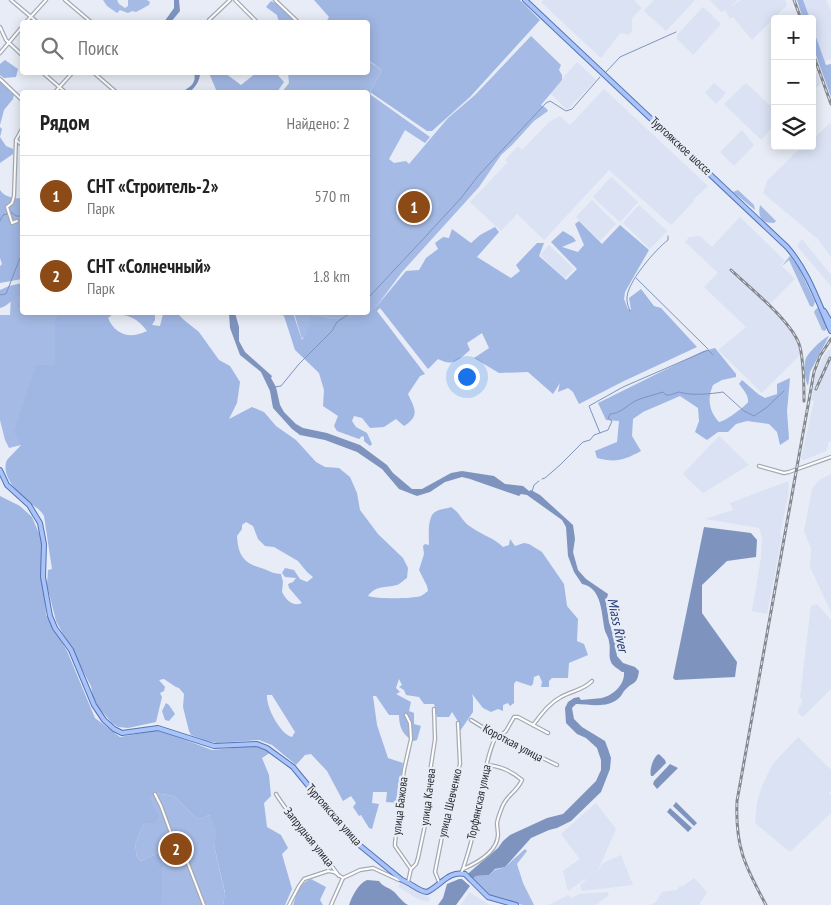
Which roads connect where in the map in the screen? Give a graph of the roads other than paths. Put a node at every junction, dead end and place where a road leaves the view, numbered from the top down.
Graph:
1 (11, 0) edge
2 (46, 0) edge
3 (65, 0) edge
4 (230, 0) edge
5 (235, 0) edge
6 (276, 0) edge
7 (525, 0) edge
8 (31, 17) junction
9 (28, 20) edge
10 (35, 20) edge
11 (89, 20) edge
12 (209, 20) edge
13 (255, 20) edge
14 (296, 20) edge
15 (0, 27) edge
16 (20, 29) edge
17 (9, 43) junction
18 (0, 53) edge
19 (20, 53) edge
20 (45, 75) edge
21 (70, 75) edge
22 (96, 75) edge
23 (0, 79) edge
24 (59, 87) junction
25 (57, 90) edge
26 (63, 90) edge
27 (114, 90) edge
28 (20, 98) edge
29 (20, 133) edge
30 (16, 140) junction
31 (20, 143) edge
32 (18, 221) dead end
33 (820, 305) junction
34 (831, 323) edge
35 (831, 331) edge
36 (831, 457) edge
37 (759, 466) dead end
38 (0, 470) edge
39 (592, 681) dead end
40 (434, 709) dead end
41 (406, 715) dead end
42 (470, 720) dead end
43 (458, 723) dead end
44 (533, 725) junction
45 (548, 733) dead end
46 (499, 736) junction
47 (486, 765) junction
48 (556, 765) dead end
49 (155, 794) dead end
50 (276, 794) dead end
51 (411, 869) junction
52 (463, 872) junction
53 (339, 876) junction
54 (343, 878) junction
55 (402, 880) junction
56 (408, 882) junction
57 (439, 882) junction
58 (204, 905) edge
59 (289, 905) edge
60 (331, 905) edge
61 (516, 905) edge

1 - 8 street
2 - 8 street
3 - 11 street
4 - 12 street
5 - 13 street
6 - 14 street
7 - 33 main road, Тургоякское шоссе
8 - 9 street
8 - 10 street
15 - 17 street
16 - 17 street
17 - 18 street
17 - 19 street
20 - 24 street
21 - 24 street
22 - 27 street
23 - 28 street
24 - 25 street
24 - 26 street
29 - 30 street
30 - 31 street
30 - 32 street
33 - 34 main road, Тургоякское шоссе
33 - 35 main road, Тургоякское шоссе
36 - 37 street
38 - 55 main road, Тургоякская улица
39 - 44 street
40 - 51 street, улица Качева
41 - 51 street, улица Бажова
42 - 46 street, Короткая улица
43 - 57 street, улица Шевченко
44 - 45 street
44 - 46 street, Торфянская улица
46 - 47 street, Торфянская улица
46 - 48 street, Короткая улица
47 - 52 street, Торфянская улица
47 - 52 street
49 - 58 street
50 - 53 street, Запрудная улица
51 - 56 street, улица Качева
52 - 57 main road, Тургоякская улица
52 - 61 main road
53 - 54 street, Запрудная улица
53 - 59 street
54 - 55 street, Запрудная улица
54 - 60 street, Запрудная улица
55 - 56 main road, Тургоякская улица
56 - 57 main road, Тургоякская улица

